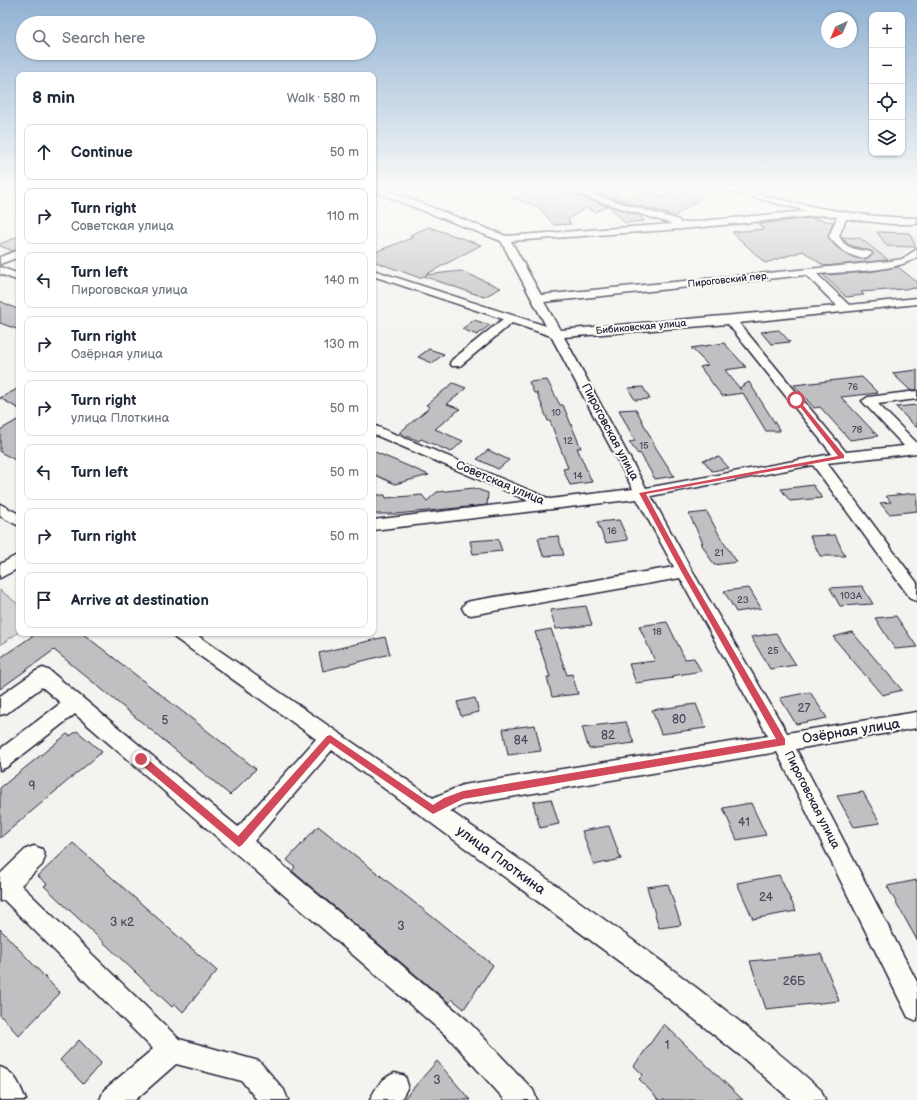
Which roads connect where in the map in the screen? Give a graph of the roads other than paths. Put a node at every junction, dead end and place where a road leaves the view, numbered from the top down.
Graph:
1 (505, 239) edge
2 (835, 239) edge
3 (16, 254) edge
4 (867, 254) dead end
5 (912, 255) edge
6 (888, 257) dead end
7 (0, 261) edge
8 (0, 270) edge
9 (808, 272) junction
10 (376, 274) edge
11 (16, 277) edge
12 (537, 299) junction
13 (917, 301) edge
14 (846, 308) junction
15 (510, 319) junction
16 (731, 320) junction
17 (558, 334) junction
18 (456, 363) dead end
19 (917, 395) edge
20 (376, 430) edge
21 (916, 449) edge
22 (842, 457) junction
23 (817, 460) junction
24 (642, 493) junction
25 (550, 504) junction
26 (0, 509) edge
27 (16, 519) edge
28 (376, 525) edge
29 (16, 562) edge
30 (684, 571) junction
31 (0, 572) edge
32 (917, 595) edge
33 (471, 608) dead end
34 (185, 636) edge
35 (75, 703) junction
36 (0, 707) edge
37 (917, 720) edge
38 (330, 738) junction
39 (782, 742) junction
40 (0, 761) edge
41 (433, 810) junction
42 (239, 842) junction
43 (34, 857) dead end
44 (2, 887) edge
45 (917, 1008) edge
46 (172, 1050) junction
47 (0, 1080) edge
48 (12, 1100) edge
49 (114, 1100) edge
50 (274, 1100) edge
51 (524, 1100) edge
52 (811, 1100) edge

1 - 12 street, Пироговская улица
2 - 4 street
3 - 7 street
5 - 6 street
5 - 9 street, Пироговский пер.
8 - 11 street
9 - 12 street, Пироговский пер.
9 - 14 street
10 - 15 street, Бибиковская улица
12 - 17 street, Пироговская улица
13 - 14 street, Бибиковская улица
14 - 16 street, Бибиковская улица
15 - 17 street, Бибиковская улица
15 - 18 street
16 - 17 street, Бибиковская улица
16 - 22 street
17 - 24 street, Пироговская улица
19 - 21 street
20 - 25 street, Советская улица
21 - 22 street, Советская улица
22 - 23 street, Советская улица
23 - 24 street, Советская улица
23 - 32 street
24 - 25 street, Советская улица
24 - 30 street, Пироговская улица
25 - 28 street
26 - 27 street
29 - 31 street
30 - 33 street
30 - 39 street, Пироговская улица
34 - 38 street, улица Плоткина
35 - 36 street
35 - 40 street
35 - 42 street
37 - 39 street, Озёрная улица
38 - 41 street, улица Плоткина
38 - 42 street
39 - 41 street, Озёрная улица
39 - 45 street, Пироговская улица
41 - 52 street, улица Плоткина
42 - 51 street
43 - 44 street
44 - 46 street
46 - 49 street
46 - 50 street
47 - 48 street

